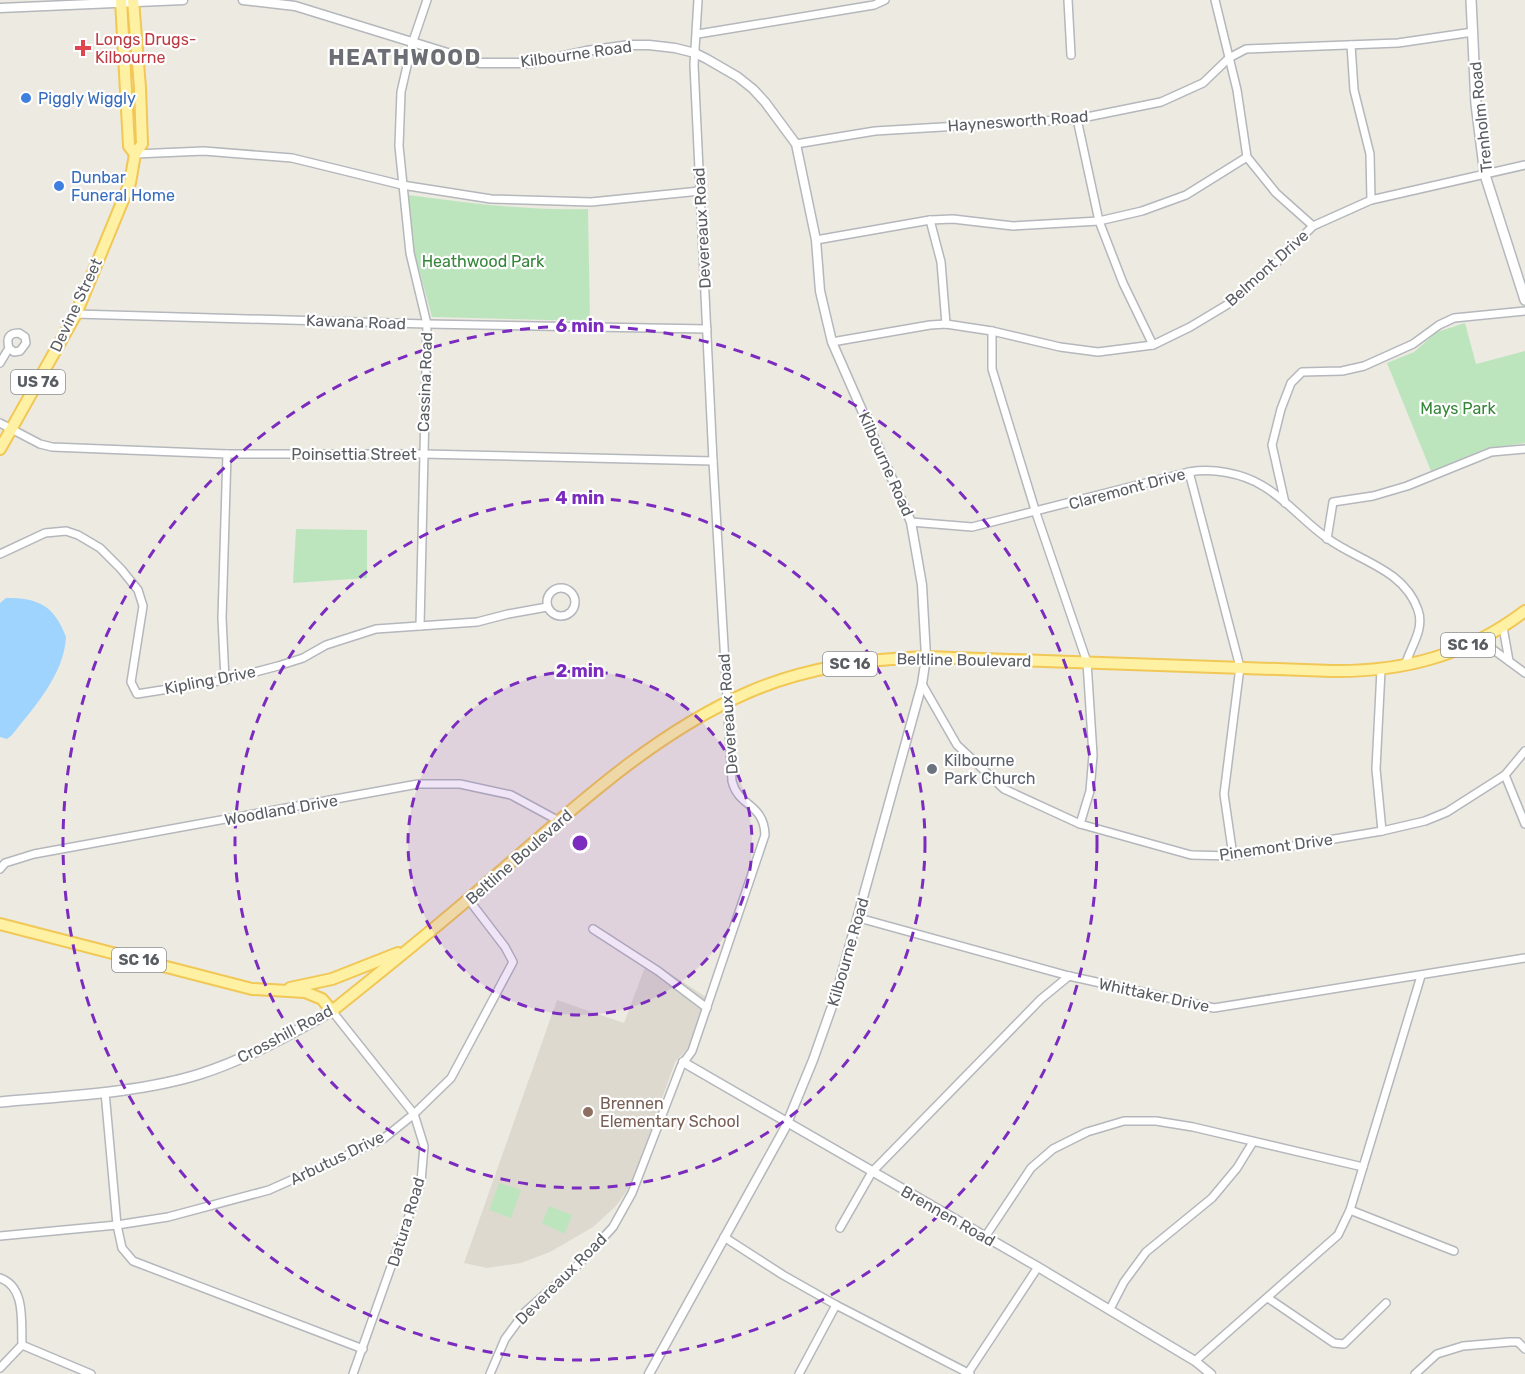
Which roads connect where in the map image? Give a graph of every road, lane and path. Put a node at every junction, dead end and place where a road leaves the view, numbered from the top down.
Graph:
1 (183, 0) edge
2 (243, 0) edge
3 (427, 0) edge
4 (698, 0) edge
5 (885, 0) edge
6 (1068, 0) edge
7 (1215, 0) edge
8 (1472, 0) edge
9 (127, 1) edge
10 (0, 8) edge
11 (1473, 32) junction
12 (698, 34) junction
13 (412, 44) junction
14 (1351, 45) junction
15 (695, 54) junction
16 (1071, 55) dead end
17 (1229, 58) junction
18 (128, 96) junction
19 (140, 97) junction
20 (1077, 119) junction
21 (796, 144) junction
22 (135, 154) junction
23 (1247, 157) junction
24 (1525, 165) edge
25 (1485, 175) junction
26 (402, 185) junction
27 (700, 191) junction
28 (1371, 200) junction
29 (930, 220) junction
30 (1099, 221) junction
31 (1313, 226) junction
32 (816, 240) junction
33 (1525, 300) edge
34 (1525, 311) edge
35 (76, 314) junction
36 (427, 324) junction
37 (946, 324) junction
38 (707, 329) junction
39 (992, 331) junction
40 (832, 342) junction
41 (1153, 345) junction
42 (9, 348) dead end
43 (0, 363) edge
44 (0, 423) edge
45 (13, 428) junction
46 (0, 449) edge
47 (1525, 449) edge
48 (227, 454) junction
49 (423, 454) junction
50 (713, 461) junction
51 (1189, 472) junction
52 (1285, 503) junction
53 (1036, 513) junction
54 (911, 522) junction
55 (1327, 539) junction
56 (0, 554) edge
57 (547, 607) junction
58 (1525, 611) edge
59 (420, 626) junction
60 (1503, 627) junction
61 (1480, 639) junction
62 (926, 657) junction
63 (1509, 661) junction
64 (1087, 662) junction
65 (1405, 666) junction
66 (1240, 667) junction
67 (1382, 670) junction
68 (1525, 673) edge
69 (225, 680) junction
70 (922, 684) junction
71 (727, 702) junction
72 (1525, 751) edge
73 (1505, 775) junction
74 (559, 820) junction
75 (1080, 824) junction
76 (1525, 824) edge
77 (1382, 831) junction
78 (1233, 856) junction
79 (0, 869) edge
80 (469, 900) junction
81 (858, 918) junction
82 (0, 924) edge
83 (593, 929) dead end
84 (410, 948) junction
85 (1525, 958) edge
86 (1069, 976) junction
87 (1421, 976) junction
88 (278, 991) junction
89 (707, 1008) junction
90 (332, 1011) junction
91 (683, 1062) junction
92 (105, 1092) junction
93 (0, 1102) edge
94 (414, 1114) junction
95 (787, 1123) junction
96 (1253, 1142) junction
97 (1363, 1167) junction
98 (873, 1172) junction
99 (1350, 1210) junction
100 (117, 1225) junction
101 (840, 1228) dead end
102 (0, 1236) edge
103 (724, 1237) junction
104 (985, 1237) junction
105 (1454, 1251) dead end
106 (1038, 1267) junction
107 (0, 1278) edge
108 (1268, 1298) junction
109 (1386, 1303) dead end
110 (836, 1305) junction
111 (1110, 1309) junction
112 (22, 1345) junction
113 (363, 1349) junction
114 (1525, 1349) edge
115 (1195, 1360) junction
116 (0, 1368) edge
117 (969, 1373) edge
118 (91, 1374) edge
119 (353, 1374) edge
120 (490, 1374) edge
121 (649, 1374) edge
122 (799, 1374) edge
123 (1211, 1374) edge
124 (1415, 1374) edge

1 - 9 street
2 - 13 street, Kilbourne Road
3 - 13 street, Cassina Road
4 - 12 street, Devereaux Road
5 - 12 street
6 - 16 street
7 - 17 street
8 - 11 main road, Trenholm Road
9 - 10 street
9 - 18 main road, Devine Street / US 76
9 - 19 main road, Devine Street / US 76
11 - 14 street, Haynesworth Road
11 - 25 main road, Trenholm Road
12 - 15 street, Devereaux Road
13 - 15 street, Kilbourne Road
13 - 26 street, Cassina Road
14 - 17 street, Haynesworth Road
14 - 28 street
15 - 21 street, Kilbourne Road
15 - 27 street, Devereaux Road
17 - 20 street, Haynesworth Road
17 - 23 street
18 - 19 main road
18 - 22 main road, Devine Street / US 76
19 - 22 main road, Devine Street / US 76
20 - 21 street, Haynesworth Road
20 - 30 street
21 - 32 street, Kilbourne Road
22 - 26 street
22 - 35 main road, Devine Street / US 76
23 - 30 street
23 - 31 street
24 - 25 street, Belmont Drive
25 - 28 street, Belmont Drive
25 - 33 main road, Trenholm Road
26 - 27 street
26 - 36 street, Cassina Road
27 - 38 street, Devereaux Road
28 - 31 street, Belmont Drive
29 - 30 street
29 - 32 street
29 - 37 street
30 - 41 street
31 - 41 street, Belmont Drive
32 - 40 street, Kilbourne Road
34 - 52 street
35 - 36 street, Kawana Road
35 - 45 main road, Devine Street / US 76
36 - 38 street, Kawana Road
36 - 49 street, Cassina Road
37 - 39 street, Belmont Drive
37 - 40 street, Belmont Drive
38 - 50 street, Devereaux Road
39 - 41 street, Belmont Drive
39 - 53 street
40 - 54 street, Kilbourne Road
42 - 43 street
44 - 45 street, Poinsettia Street
45 - 46 main road, Devine Street / US 76
45 - 48 street, Poinsettia Street
47 - 55 street
48 - 49 street, Poinsettia Street
48 - 69 street
49 - 50 street, Poinsettia Street
49 - 59 street, Cassina Road
50 - 71 street, Devereaux Road
51 - 52 street, Claremont Drive
51 - 53 street, Claremont Drive
51 - 66 street
52 - 55 street, Claremont Drive
53 - 54 street, Claremont Drive
53 - 64 street
54 - 62 street, Kilbourne Road
55 - 65 street, Claremont Drive
56 - 69 street, Kipling Drive
57 - 57 street, Kipling Drive
57 - 59 street, Kipling Drive
58 - 60 main road, Beltline Boulevard / SC 16
59 - 69 street, Kipling Drive
60 - 61 main road, Beltline Boulevard / SC 16
60 - 63 street
61 - 63 street
61 - 65 main road, Beltline Boulevard / SC 16
62 - 64 main road, Beltline Boulevard / SC 16
62 - 70 street, Kilbourne Road
62 - 71 main road, Beltline Boulevard / SC 16
63 - 68 street
64 - 66 main road, Beltline Boulevard / SC 16
64 - 75 street
65 - 67 main road, Beltline Boulevard / SC 16
66 - 67 main road, Beltline Boulevard / SC 16
66 - 78 street
67 - 77 street
70 - 75 street, Pinemont Drive
70 - 81 street, Kilbourne Road
71 - 74 main road, Beltline Boulevard / SC 16
71 - 89 street, Devereaux Road
72 - 73 street, Pinemont Drive
73 - 76 street
73 - 77 street, Pinemont Drive
74 - 79 street, Woodland Drive
74 - 80 main road, Beltline Boulevard / SC 16
75 - 78 street, Pinemont Drive
77 - 78 street, Pinemont Drive
80 - 84 main road, Beltline Boulevard / SC 16
80 - 94 street, Arbutus Drive
81 - 86 street, Whittaker Drive
81 - 95 street, Kilbourne Road
82 - 88 main road, SC 16
83 - 89 street
84 - 88 main road, SC 16
84 - 90 main road, Crosshill Road / SC 16
85 - 87 street, Whittaker Drive
86 - 87 street, Whittaker Drive
86 - 98 street
87 - 97 street
88 - 90 main road, Datura Road / SC 16
89 - 91 street, Devereaux Road
90 - 92 main road, Crosshill Road
90 - 94 street, Datura Road
91 - 95 street, Brennen Road
91 - 120 street, Devereaux Road
92 - 93 main road, Crosshill Road
92 - 100 street
94 - 100 street, Arbutus Drive
94 - 113 street, Datura Road
95 - 98 street, Brennen Road
95 - 103 street, Kilbourne Road
96 - 97 street
96 - 104 street
96 - 111 street
97 - 99 street
98 - 101 street
98 - 104 street, Brennen Road
99 - 105 street
99 - 108 street
100 - 102 street, Arbutus Drive
100 - 113 street
103 - 110 street
103 - 121 street, Kilbourne Road
104 - 106 street, Brennen Road
106 - 111 street, Brennen Road
106 - 117 street
107 - 112 street
108 - 109 street
108 - 115 street
110 - 117 street
110 - 122 street
111 - 115 street, Brennen Road
112 - 116 street
112 - 118 street
113 - 119 street, Datura Road
114 - 124 street
115 - 123 street, Brennen Road

